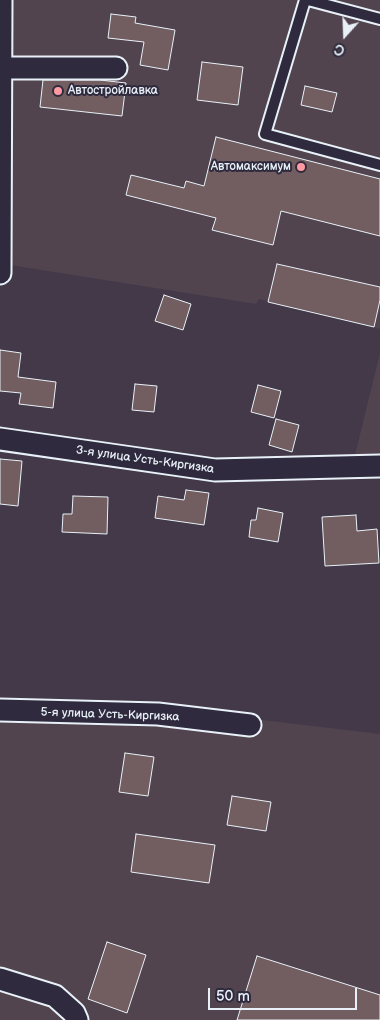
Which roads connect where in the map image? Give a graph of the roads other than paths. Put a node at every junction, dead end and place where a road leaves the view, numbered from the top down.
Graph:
1 (1, 0) edge
2 (306, 0) edge
3 (380, 19) edge
4 (1, 68) edge
5 (116, 68) dead end
6 (380, 166) edge
7 (0, 273) edge
8 (0, 439) edge
9 (380, 466) edge
10 (0, 710) edge
11 (250, 725) dead end
12 (0, 979) edge
13 (77, 1020) edge

1 - 4 street
2 - 3 lane
2 - 6 lane
4 - 5 street
4 - 7 street
8 - 9 street, 3-я улица Усть-Киргизка
10 - 11 street, 5-я улица Усть-Киргизка
12 - 13 street

